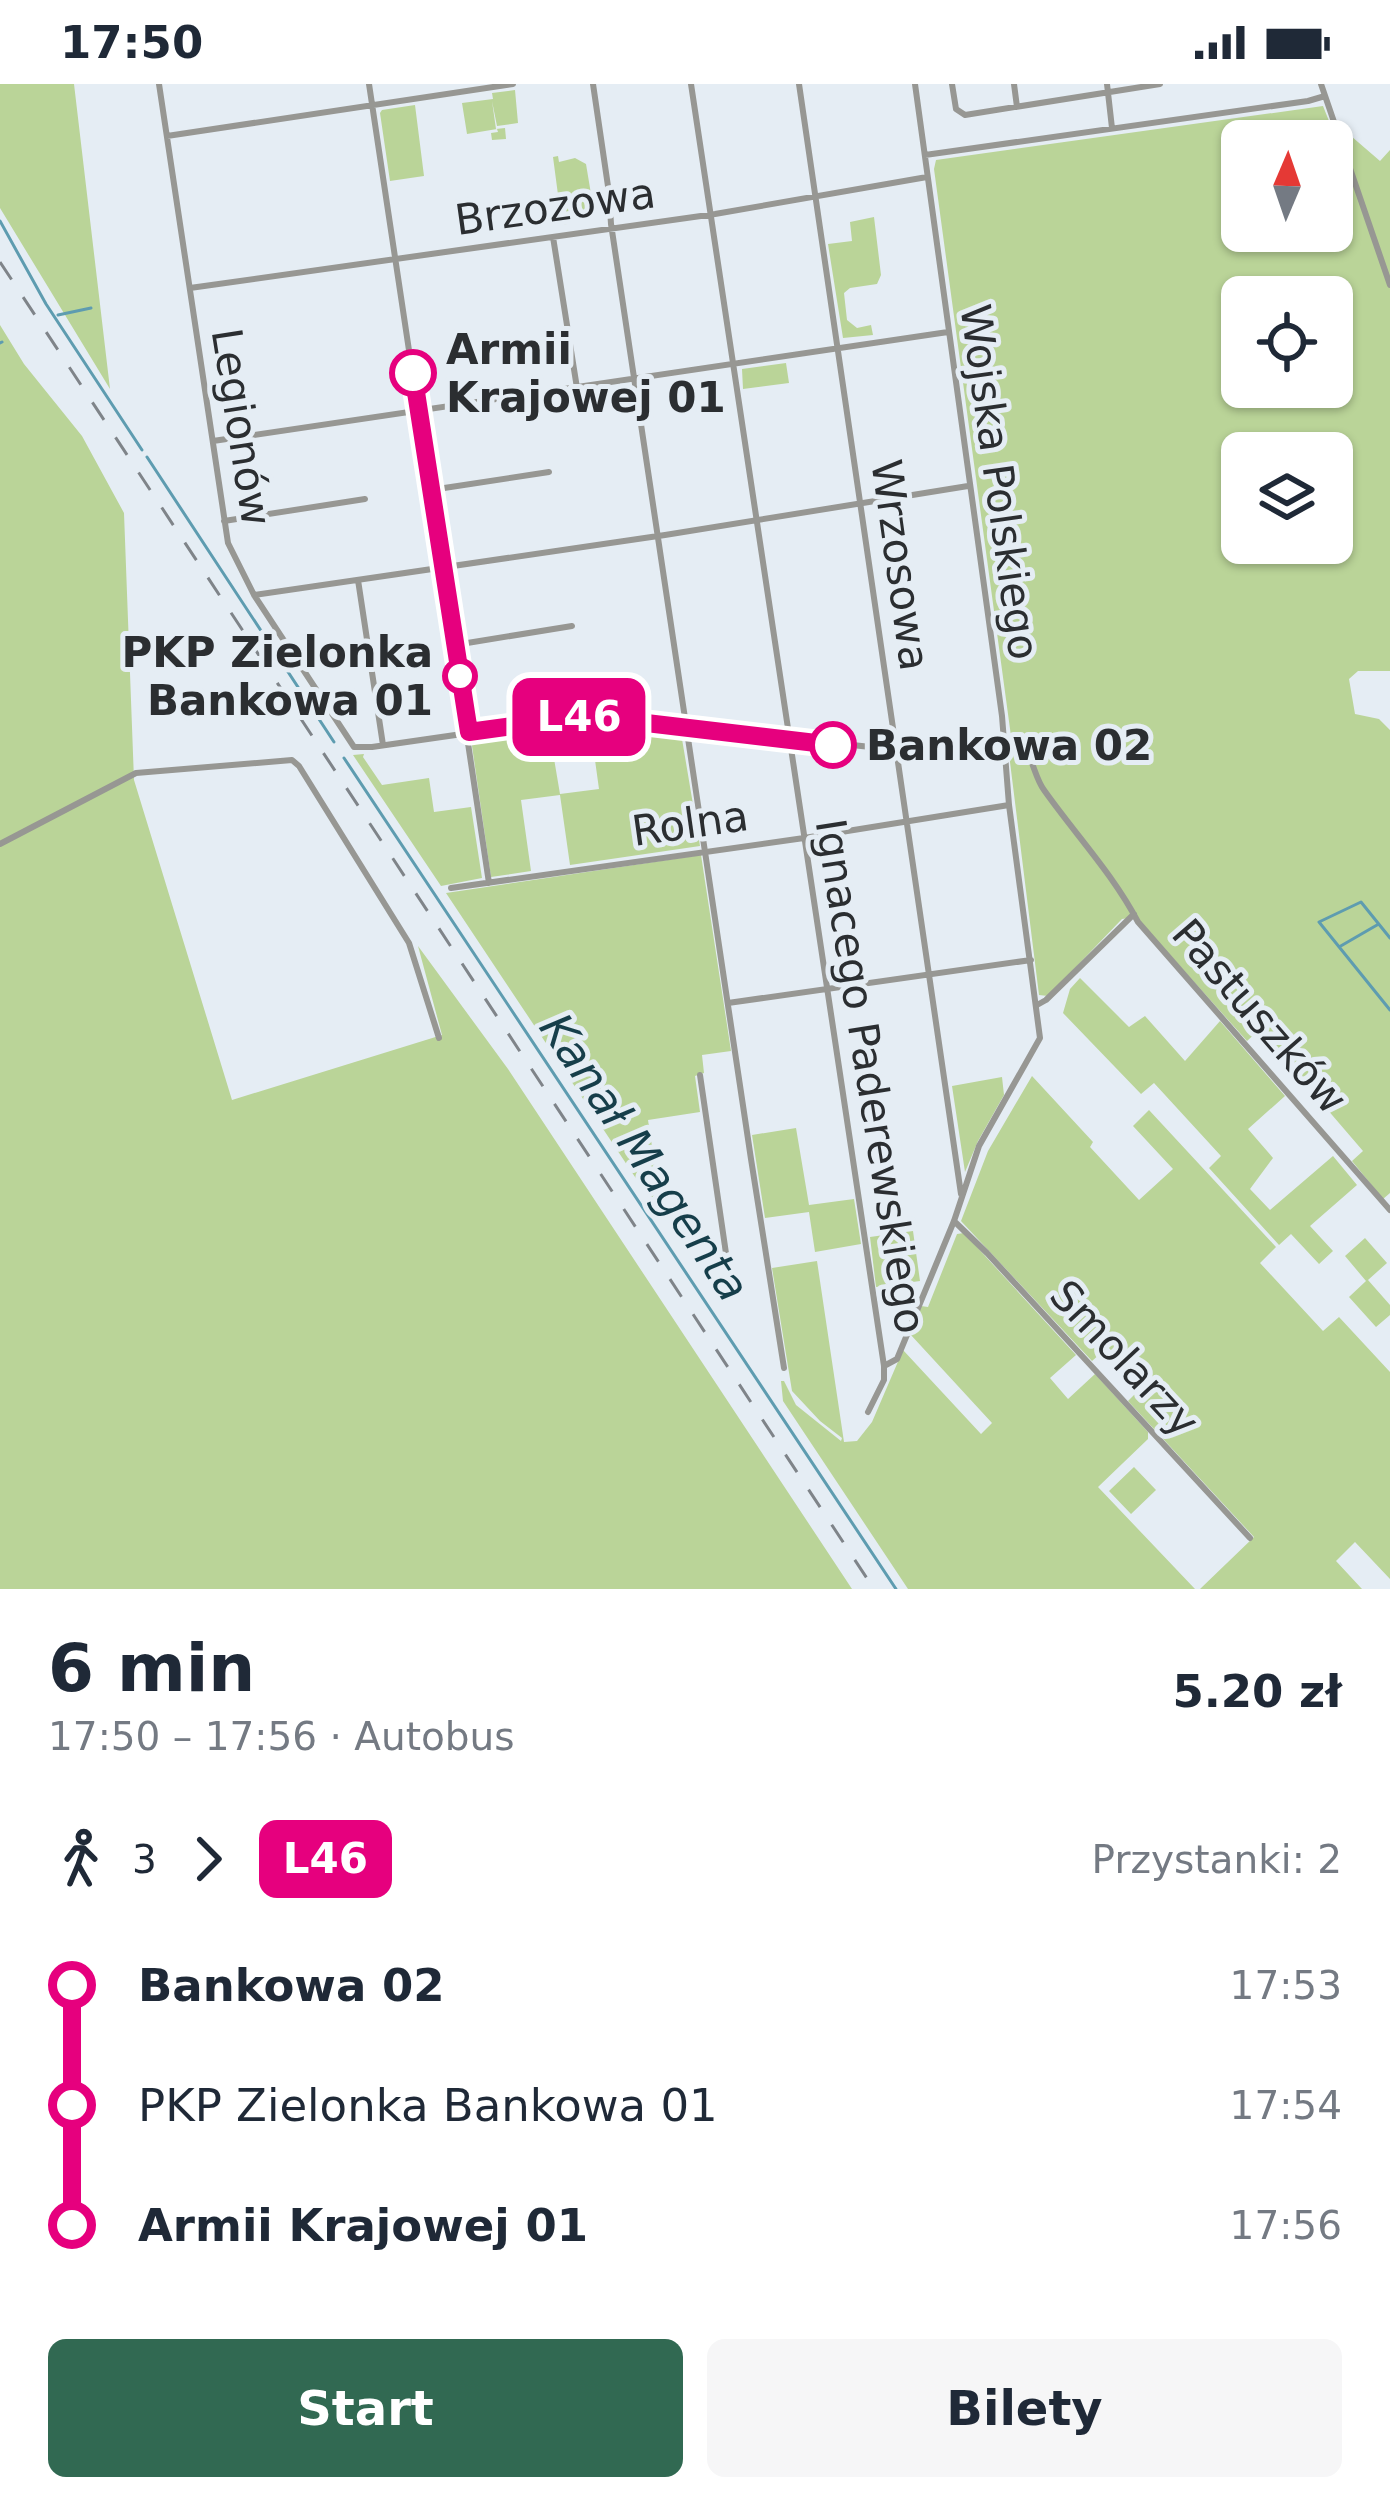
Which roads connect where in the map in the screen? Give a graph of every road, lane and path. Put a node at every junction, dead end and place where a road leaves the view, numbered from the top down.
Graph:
1 (159, 84) edge
2 (369, 84) edge
3 (513, 84) edge
4 (593, 84) edge
5 (691, 84) edge
6 (799, 84) edge
7 (915, 84) edge
8 (952, 84) edge
9 (1014, 84) edge
10 (1160, 84) edge
11 (1321, 84) edge
12 (1107, 87) edge
13 (1325, 96) junction
14 (372, 105) junction
15 (1017, 107) junction
16 (1112, 129) junction
17 (167, 136) junction
18 (925, 155) junction
19 (928, 177) junction
20 (815, 198) junction
21 (710, 214) junction
22 (613, 228) junction
23 (553, 236) junction
24 (396, 259) junction
25 (1390, 285) edge
26 (190, 289) junction
27 (948, 332) junction
28 (837, 349) junction
29 (732, 364) junction
30 (635, 379) junction
31 (577, 388) junction
32 (419, 411) junction
33 (213, 441) junction
34 (548, 472) dead end
35 (970, 486) junction
36 (431, 490) junction
37 (365, 500) dead end
38 (861, 503) junction
39 (224, 521) junction
40 (756, 521) junction
41 (658, 536) junction
42 (443, 567) junction
43 (358, 580) junction
44 (254, 595) junction
45 (572, 626) dead end
46 (455, 645) junction
47 (687, 728) junction
48 (469, 732) junction
49 (789, 740) junction
50 (1004, 743) junction
51 (383, 746) junction
52 (898, 750) junction
53 (1009, 805) junction
54 (907, 821) junction
55 (804, 838) junction
56 (0, 844) edge
57 (706, 850) junction
58 (490, 883) junction
59 (451, 888) dead end
60 (1134, 914) junction
61 (1031, 960) junction
62 (930, 973) junction
63 (827, 988) junction
64 (728, 1003) junction
65 (1037, 1005) junction
66 (439, 1037) dead end
67 (700, 1075) dead end
68 (962, 1197) junction
69 (1390, 1210) edge
70 (954, 1221) junction
71 (729, 1274) dead end
72 (884, 1366) junction
73 (784, 1368) dead end
74 (868, 1412) dead end
75 (1250, 1538) dead end

1 - 17 street, Legionów
2 - 14 street
3 - 14 street
4 - 22 street
5 - 21 street, Ignacego Paderewskiego
6 - 20 street, Wrzosowa
7 - 18 street, Wojska Polskiego
8 - 15 street
9 - 15 street
10 - 12 street
11 - 13 street
12 - 15 street
12 - 16 street
13 - 16 street
13 - 25 street
14 - 17 street
14 - 24 street
16 - 18 street
17 - 26 street, Legionów
18 - 19 street, Wojska Polskiego
19 - 20 street, Brzozowa
19 - 27 street, Wojska Polskiego
20 - 21 street, Brzozowa
20 - 28 street, Wrzosowa
21 - 22 street, Brzozowa
21 - 29 street, Ignacego Paderewskiego
22 - 23 street, Brzozowa
22 - 30 street
23 - 24 street, Brzozowa
23 - 31 street
24 - 26 street, Brzozowa
24 - 32 street
26 - 33 street, Legionów
27 - 28 street
27 - 35 street, Wojska Polskiego
28 - 29 street
28 - 38 street, Wrzosowa
29 - 30 street
29 - 40 street, Ignacego Paderewskiego
30 - 31 street
30 - 41 street
31 - 32 street
32 - 33 street
32 - 36 street
33 - 39 street, Legionów
34 - 36 street
35 - 38 street
35 - 50 street, Wojska Polskiego
36 - 42 street
37 - 39 street
38 - 40 street
38 - 52 street, Wrzosowa
39 - 44 street, Legionów
40 - 41 street
40 - 49 street, Ignacego Paderewskiego
41 - 42 street
41 - 47 street
42 - 43 street
42 - 46 street
43 - 44 street
43 - 51 street
44 - 51 street, Legionów
45 - 46 street
46 - 48 street
47 - 48 street
47 - 49 street
47 - 57 street
48 - 51 street
48 - 58 street
49 - 52 street
49 - 55 street, Ignacego Paderewskiego
50 - 52 street
50 - 53 street, Wojska Polskiego
50 - 60 street, Pastuszków
52 - 54 street, Wrzosowa
53 - 54 street, Rolna
53 - 61 street, Wojska Polskiego
54 - 55 street, Rolna
54 - 62 street, Wrzosowa
55 - 57 street, Rolna
55 - 63 street, Ignacego Paderewskiego
56 - 66 street
57 - 58 street, Rolna
57 - 64 street
58 - 59 street, Rolna
60 - 65 street
60 - 69 street, Pastuszków
61 - 62 street
61 - 65 street, Wojska Polskiego
62 - 63 street
62 - 68 street, Wrzosowa
63 - 64 street
63 - 72 street, Ignacego Paderewskiego
64 - 73 street
65 - 68 street, Wojska Polskiego
67 - 71 street
68 - 70 street
70 - 72 street
70 - 75 street, Smolarzy
72 - 74 street

